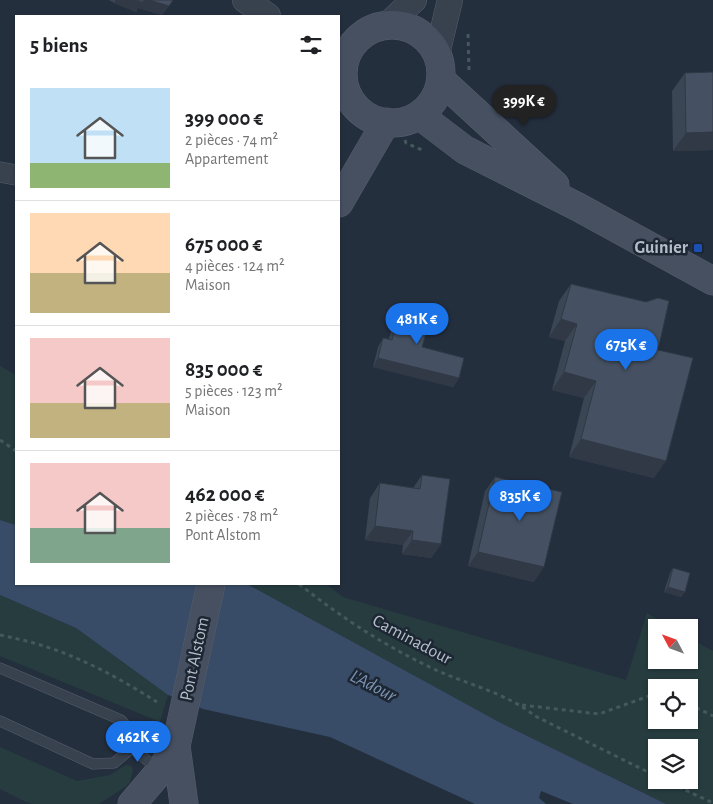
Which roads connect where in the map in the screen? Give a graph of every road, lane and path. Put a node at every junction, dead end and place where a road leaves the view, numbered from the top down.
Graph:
1 (245, 0) edge
2 (414, 0) edge
3 (450, 0) edge
4 (267, 15) edge
5 (387, 25) junction
6 (468, 34) dead end
7 (343, 52) edge
8 (439, 67) junction
9 (469, 72) dead end
10 (343, 101) edge
11 (419, 115) junction
12 (386, 122) junction
13 (0, 172) edge
14 (15, 175) edge
15 (340, 201) edge
16 (578, 207) junction
17 (713, 281) edge
18 (0, 440) edge
19 (15, 450) edge
20 (211, 585) edge
21 (300, 585) edge
22 (0, 635) edge
23 (0, 668) edge
24 (648, 697) edge
25 (157, 702) dead end
26 (522, 705) junction
27 (698, 708) edge
28 (713, 716) edge
29 (0, 721) edge
30 (178, 740) junction
31 (132, 748) junction
32 (160, 771) junction
33 (648, 772) edge
34 (683, 789) edge
35 (713, 803) edge
36 (132, 804) edge
37 (184, 804) edge

1 - 4 street
2 - 5 street
3 - 8 street
5 - 7 main road
5 - 8 main road
6 - 9 path
7 - 10 main road
8 - 11 main road
8 - 16 main road
10 - 12 main road
11 - 12 main road
11 - 16 main road
12 - 15 main road
13 - 14 street
16 - 17 main road
18 - 19 path
20 - 30 main road, Pont Alstom
21 - 26 path, Caminadour
22 - 25 path
23 - 31 lane
24 - 26 path, Caminadour
26 - 33 path, Caminadour
27 - 28 path
29 - 31 lane
30 - 32 main road
30 - 37 main road
31 - 32 lane
32 - 36 main road
34 - 35 path

